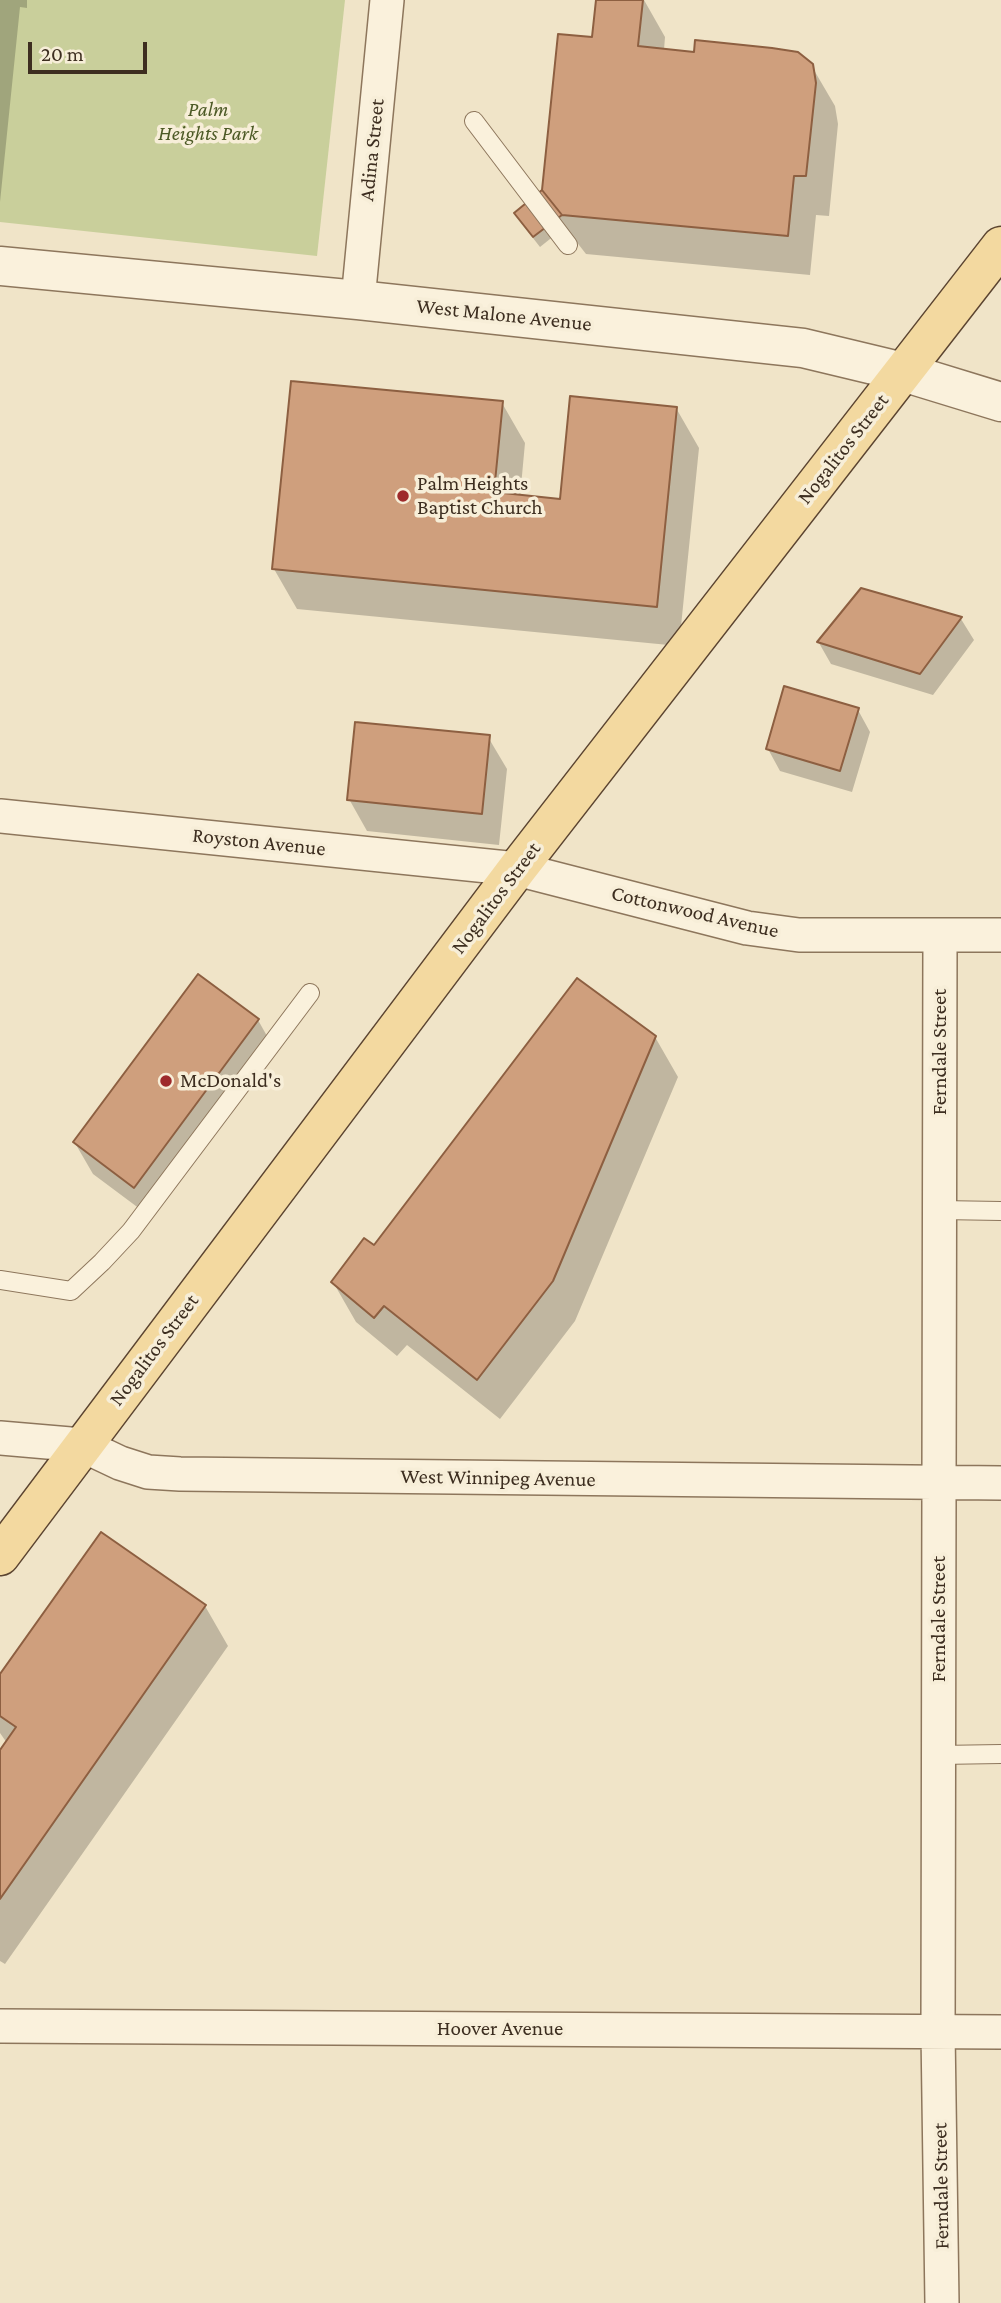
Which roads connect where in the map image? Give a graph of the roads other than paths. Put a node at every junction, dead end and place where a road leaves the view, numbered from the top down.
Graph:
1 (387, 0) edge
2 (474, 121) dead end
3 (568, 245) dead end
4 (1001, 246) edge
5 (0, 266) edge
6 (358, 300) junction
7 (903, 372) junction
8 (1001, 402) edge
9 (0, 816) edge
10 (517, 869) junction
11 (940, 935) junction
12 (1001, 935) edge
13 (310, 993) dead end
14 (940, 1210) junction
15 (1001, 1211) edge
16 (0, 1280) edge
17 (0, 1438) edge
18 (82, 1445) junction
19 (940, 1483) junction
20 (1001, 1483) edge
21 (0, 1556) edge
22 (1001, 1754) edge
23 (939, 1755) junction
24 (0, 2026) edge
25 (938, 2032) junction
26 (1001, 2032) edge
27 (942, 2303) edge

1 - 6 street, Adina Street
2 - 3 lane
4 - 7 main road, Nogalitos Street
5 - 6 street, West Malone Avenue
6 - 7 street, West Malone Avenue
7 - 8 street, West Malone Avenue
7 - 10 main road, Nogalitos Street
9 - 10 street, Royston Avenue
10 - 11 street, Cottonwood Avenue
10 - 18 main road, Nogalitos Street
11 - 12 street, Cottonwood Avenue
11 - 14 street, Ferndale Street
13 - 16 lane
14 - 15 lane
14 - 19 street, Ferndale Street
17 - 18 street, West Winnipeg Avenue
18 - 19 street, West Winnipeg Avenue
18 - 21 main road, Nogalitos Street
19 - 20 street, West Winnipeg Avenue
19 - 23 street, Ferndale Street
22 - 23 lane
23 - 25 street, Ferndale Street
24 - 25 street, Hoover Avenue
25 - 26 street, Hoover Avenue
25 - 27 street, Ferndale Street

